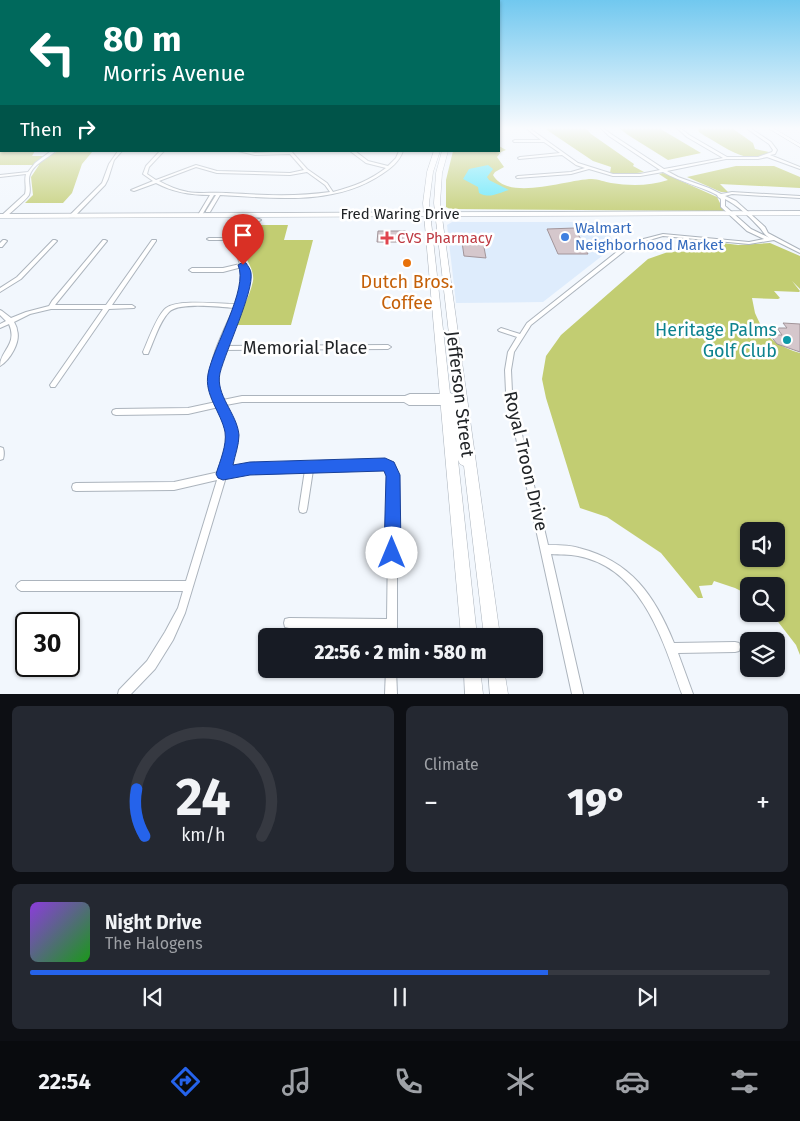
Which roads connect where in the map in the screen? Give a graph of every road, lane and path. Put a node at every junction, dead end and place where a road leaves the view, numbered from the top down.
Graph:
1 (42, 160) edge
2 (111, 160) edge
3 (154, 160) edge
4 (297, 160) edge
5 (365, 160) edge
6 (395, 160) edge
7 (435, 160) edge
8 (442, 160) edge
9 (575, 160) edge
10 (649, 160) edge
11 (714, 160) edge
12 (780, 160) edge
13 (388, 167) junction
14 (588, 168) junction
15 (800, 168) edge
16 (664, 170) junction
17 (307, 171) junction
18 (29, 174) junction
19 (0, 175) edge
20 (518, 177) dead end
21 (157, 181) junction
22 (134, 190) dead end
23 (332, 193) junction
24 (216, 194) junction
25 (719, 194) junction
26 (800, 197) edge
27 (800, 213) edge
28 (205, 214) junction
29 (358, 214) junction
30 (290, 215) junction
31 (72, 216) junction
32 (735, 216) junction
33 (748, 216) junction
34 (433, 217) junction
35 (1, 218) edge
36 (800, 218) edge
37 (159, 220) junction
38 (247, 220) junction
39 (259, 220) junction
40 (324, 220) junction
41 (243, 235) junction
42 (209, 239) dead end
43 (772, 240) junction
44 (5, 241) dead end
45 (55, 241) dead end
46 (104, 241) dead end
47 (154, 241) dead end
48 (0, 246) edge
49 (431, 250) junction
50 (800, 253) edge
51 (243, 265) junction
52 (192, 270) dead end
53 (446, 272) junction
54 (0, 290) edge
55 (436, 298) junction
56 (238, 306) junction
57 (51, 307) junction
58 (108, 307) junction
59 (132, 307) dead end
60 (0, 312) edge
61 (12, 320) junction
62 (0, 326) edge
63 (501, 330) dead end
64 (520, 336) junction
65 (388, 347) dead end
66 (222, 348) junction
67 (146, 352) dead end
68 (456, 360) junction
69 (0, 364) edge
70 (53, 385) dead end
71 (446, 399) junction
72 (220, 404) junction
73 (116, 412) dead end
74 (0, 450) edge
75 (0, 457) edge
76 (309, 468) junction
77 (223, 474) junction
78 (76, 487) dead end
79 (472, 487) junction
80 (303, 509) dead end
81 (546, 549) junction
82 (21, 586) dead end
83 (189, 586) junction
84 (289, 622) dead end
85 (392, 624) junction
86 (392, 628) edge
87 (468, 628) edge
88 (491, 628) edge
89 (735, 647) dead end
90 (671, 648) junction
91 (391, 678) edge
92 (473, 678) edge
93 (497, 678) edge
94 (124, 694) edge
95 (391, 694) edge
96 (474, 694) edge
97 (499, 694) edge
98 (578, 694) edge
99 (688, 694) edge

1 - 18 street
2 - 31 street
3 - 21 street
4 - 17 street
5 - 13 street
6 - 13 street
7 - 34 main road, Jefferson Street
8 - 34 main road, Jefferson Street
9 - 14 street
10 - 16 street
11 - 16 street
12 - 15 street
13 - 23 street
14 - 16 street
14 - 20 street
16 - 25 street
17 - 21 street
17 - 23 street
18 - 19 street
18 - 35 street
21 - 22 street
21 - 24 street
23 - 24 street
24 - 28 street
24 - 28 street
25 - 26 street
25 - 32 street
25 - 33 street
27 - 33 main road, Fred Waring Drive
28 - 30 main road, Fred Waring Drive
28 - 31 main road, Fred Waring Drive
28 - 37 main road
29 - 30 main road, Fred Waring Drive
29 - 34 main road, Fred Waring Drive
29 - 40 main road
30 - 38 main road
31 - 35 main road, Fred Waring Drive
32 - 33 main road, Fred Waring Drive
32 - 34 main road, Fred Waring Drive
32 - 43 street
33 - 36 main road, Fred Waring Drive
33 - 43 street
34 - 40 main road, Fred Waring Drive
34 - 49 main road, Jefferson Street
34 - 53 main road, Jefferson Street
35 - 37 main road, Fred Waring Drive
37 - 38 main road, Fred Waring Drive
38 - 39 main road, Fred Waring Drive
38 - 41 street
39 - 40 main road, Fred Waring Drive
39 - 41 street
41 - 42 street
41 - 51 street
43 - 50 street
43 - 64 street, Royal Troon Drive
44 - 48 street
45 - 54 street
46 - 57 street
47 - 58 street
49 - 53 main road
49 - 55 main road, Jefferson Street
51 - 52 street
51 - 56 street
53 - 68 main road, Jefferson Street
55 - 68 main road
55 - 71 main road, Jefferson Street
56 - 66 street
56 - 67 street
57 - 58 street
57 - 61 street
58 - 59 street
58 - 70 street
60 - 61 street
61 - 62 street
61 - 69 street
63 - 64 street
64 - 81 street, Royal Troon Drive
65 - 66 street, Memorial Place
66 - 72 street
68 - 79 main road, Jefferson Street
71 - 72 street
71 - 79 main road
71 - 87 main road, Jefferson Street
72 - 73 street
72 - 77 street
74 - 75 street
76 - 77 street
76 - 80 street
76 - 85 street
77 - 78 street
77 - 83 street
79 - 88 main road, Jefferson Street
81 - 90 street
81 - 98 street, Royal Troon Drive
82 - 83 street
83 - 94 street
84 - 85 street
85 - 86 street
89 - 90 street
90 - 99 street
91 - 95 street
92 - 96 main road
93 - 97 main road

